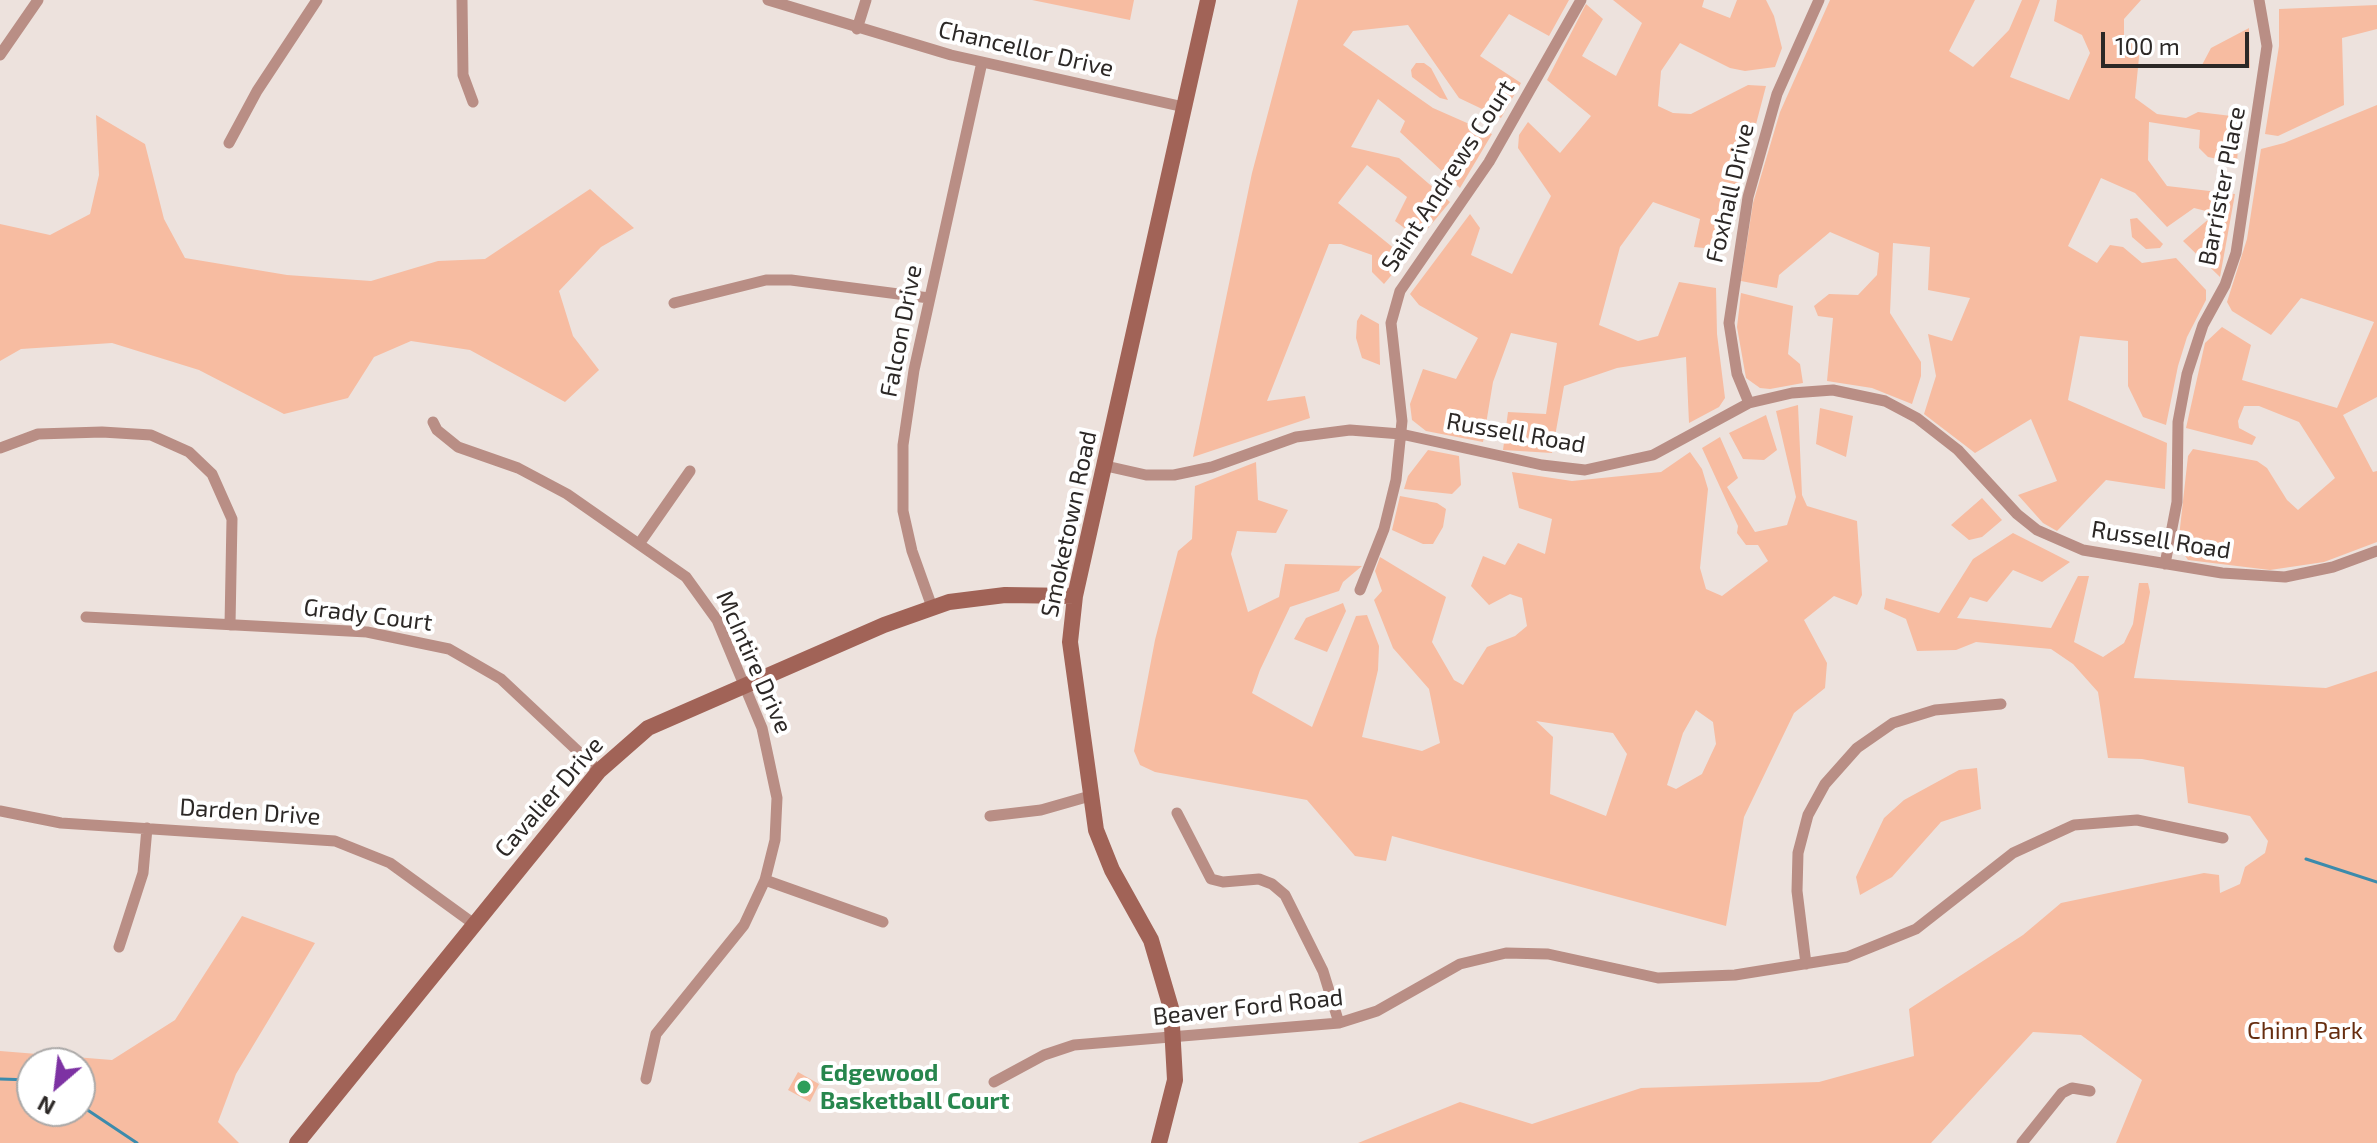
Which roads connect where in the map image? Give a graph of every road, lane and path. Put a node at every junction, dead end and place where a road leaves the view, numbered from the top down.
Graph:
1 (38, 0) edge
2 (317, 0) edge
3 (462, 0) edge
4 (768, 0) edge
5 (866, 0) edge
6 (1208, 0) edge
7 (1581, 0) edge
8 (1819, 0) edge
9 (2259, 0) edge
10 (857, 29) junction
11 (0, 55) edge
12 (982, 62) junction
13 (473, 102) dead end
14 (1184, 107) junction
15 (229, 143) dead end
16 (929, 298) junction
17 (674, 303) dead end
18 (1749, 403) junction
19 (433, 422) dead end
20 (1401, 434) junction
21 (0, 448) edge
22 (1106, 466) junction
23 (690, 471) dead end
24 (639, 544) junction
25 (2377, 551) edge
26 (2165, 564) junction
27 (1360, 590) dead end
28 (1075, 596) junction
29 (932, 607) junction
30 (86, 617) dead end
31 (230, 625) junction
32 (744, 684) junction
33 (2001, 704) dead end
34 (599, 771) junction
35 (1090, 796) junction
36 (0, 811) edge
37 (1177, 813) dead end
38 (990, 816) dead end
39 (147, 828) junction
40 (2223, 838) dead end
41 (765, 880) junction
42 (883, 922) dead end
43 (474, 924) junction
44 (119, 947) dead end
45 (1806, 964) junction
46 (1339, 1023) junction
47 (1175, 1037) junction
48 (646, 1079) dead end
49 (994, 1082) dead end
50 (2090, 1091) dead end
51 (297, 1143) edge
52 (1159, 1143) edge
53 (2022, 1143) edge

1 - 11 street
2 - 15 street
3 - 13 street
4 - 10 street, Chancellor Drive
5 - 10 street
6 - 14 main road, Smoketown Road
7 - 20 street, Saint Andrews Court
8 - 18 street, Foxhall Drive
9 - 26 street, Barrister Place
10 - 12 street, Chancellor Drive
12 - 14 street, Chancellor Drive
12 - 16 street, Falcon Drive
14 - 22 main road, Smoketown Road
16 - 17 street
16 - 29 street, Falcon Drive
18 - 20 street, Russell Road
18 - 26 street, Russell Road
19 - 24 street, McIntire Drive
20 - 22 street, Russell Road
20 - 27 street, Saint Andrews Court
21 - 31 street
22 - 28 main road, Smoketown Road
23 - 24 street
24 - 32 street, McIntire Drive
25 - 26 street, Russell Road
28 - 29 main road, Cavalier Drive
28 - 35 main road, Smoketown Road
29 - 32 main road, Cavalier Drive
30 - 31 street, Grady Court
31 - 34 street, Grady Court
32 - 34 main road, Cavalier Drive
32 - 41 street, McIntire Drive
33 - 45 street
34 - 43 main road, Cavalier Drive
35 - 38 street
35 - 47 main road, Smoketown Road
36 - 39 street, Darden Drive
37 - 46 street
39 - 43 street, Darden Drive
39 - 44 street
40 - 45 street, Beaver Ford Road
41 - 42 street
41 - 48 street, McIntire Drive
43 - 51 main road, Cavalier Drive
45 - 46 street, Beaver Ford Road
46 - 47 street, Beaver Ford Road
47 - 49 street, Beaver Ford Road
47 - 52 main road, Smoketown Road
50 - 53 street

